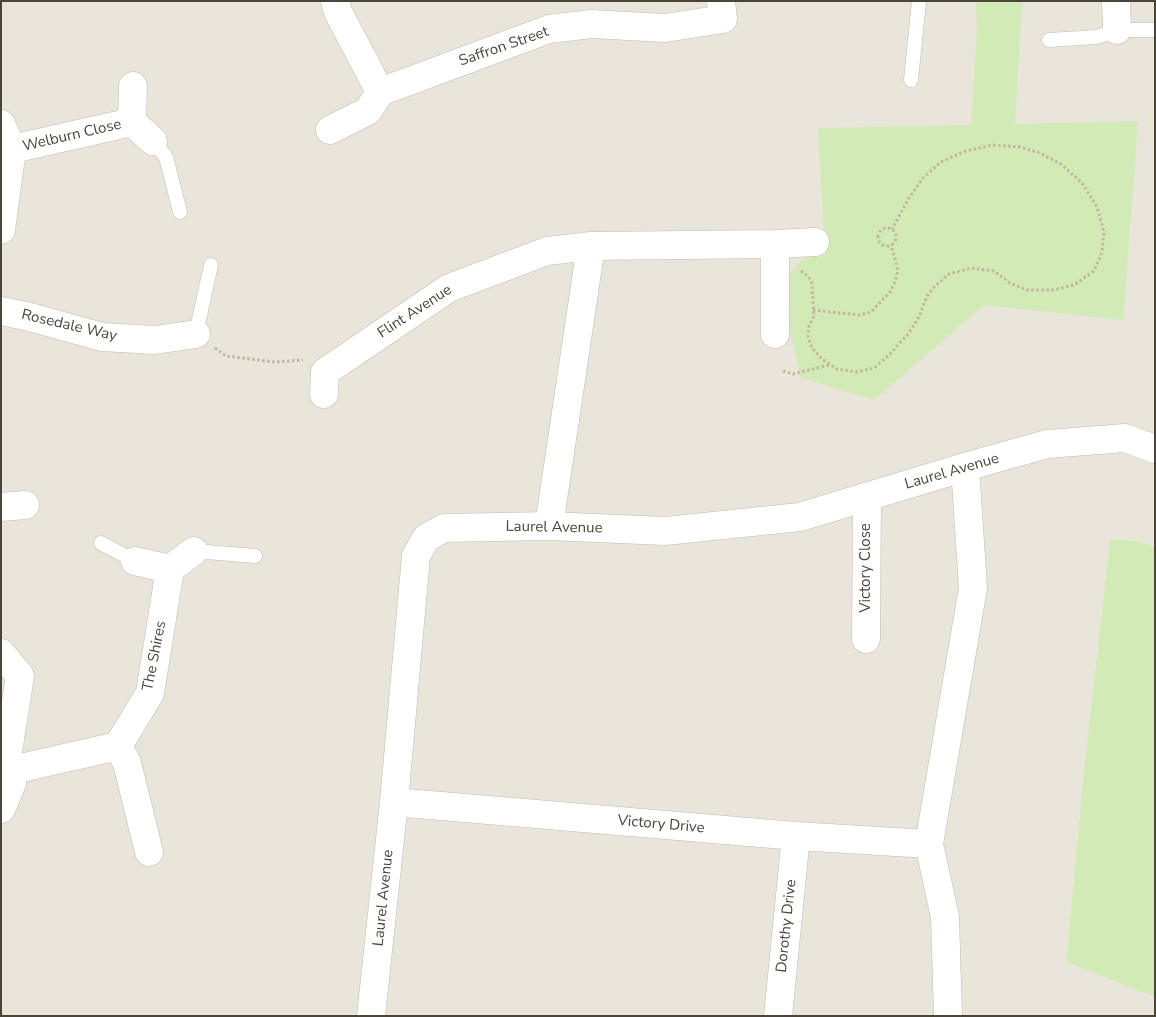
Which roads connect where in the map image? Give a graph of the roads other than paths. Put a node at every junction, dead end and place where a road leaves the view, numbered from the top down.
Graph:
1 (336, 1) edge
2 (919, 1) edge
3 (1116, 1) edge
4 (722, 10) edge
5 (1117, 30) junction
6 (1155, 30) edge
7 (1049, 40) dead end
8 (911, 80) dead end
9 (133, 86) dead end
10 (380, 92) junction
11 (132, 122) junction
12 (1, 124) edge
13 (330, 130) dead end
14 (153, 141) joint
15 (12, 149) junction
16 (180, 212) dead end
17 (1, 230) edge
18 (815, 242) dead end
19 (591, 246) junction
20 (775, 247) junction
21 (210, 265) dead end
22 (1, 311) edge
23 (196, 334) joint
24 (775, 334) dead end
25 (324, 383) road end
26 (1155, 449) edge
27 (965, 467) junction
28 (867, 497) junction
29 (549, 526) junction
30 (101, 542) dead end
31 (194, 551) joint
32 (255, 556) dead end
33 (135, 561) joint
34 (170, 568) junction
35 (866, 639) dead end
36 (1, 654) edge
37 (118, 746) junction
38 (6, 766) edge
39 (394, 802) junction
40 (1, 809) edge
41 (796, 836) junction
42 (929, 844) junction
43 (149, 852) dead end
44 (371, 1016) edge
45 (778, 1016) edge
46 (948, 1016) edge

1 - 10 street
2 - 8 lane
3 - 5 street
4 - 10 street, Saffron Street
5 - 6 lane
5 - 7 lane
9 - 11 street, Welburn Close
10 - 13 street
11 - 14 street, Welburn Close
11 - 15 street, Welburn Close
12 - 15 street
14 - 16 lane
15 - 17 street
18 - 20 street, Flint Avenue
19 - 20 street, Flint Avenue
19 - 25 street, Flint Avenue
19 - 29 street
20 - 24 street
21 - 23 lane
22 - 23 street, Rosedale Way
26 - 27 street, Laurel Avenue
27 - 28 street, Laurel Avenue
27 - 42 street
28 - 29 street, Laurel Avenue
28 - 35 street, Victory Close
29 - 39 street, Laurel Avenue
30 - 33 lane
31 - 32 lane
31 - 34 street
33 - 34 street
34 - 37 street, The Shires
36 - 38 street
37 - 38 street
37 - 43 street
38 - 40 street
39 - 41 street, Victory Drive
39 - 44 street, Laurel Avenue
41 - 42 street, Victory Drive
41 - 45 street, Dorothy Drive
42 - 46 street

